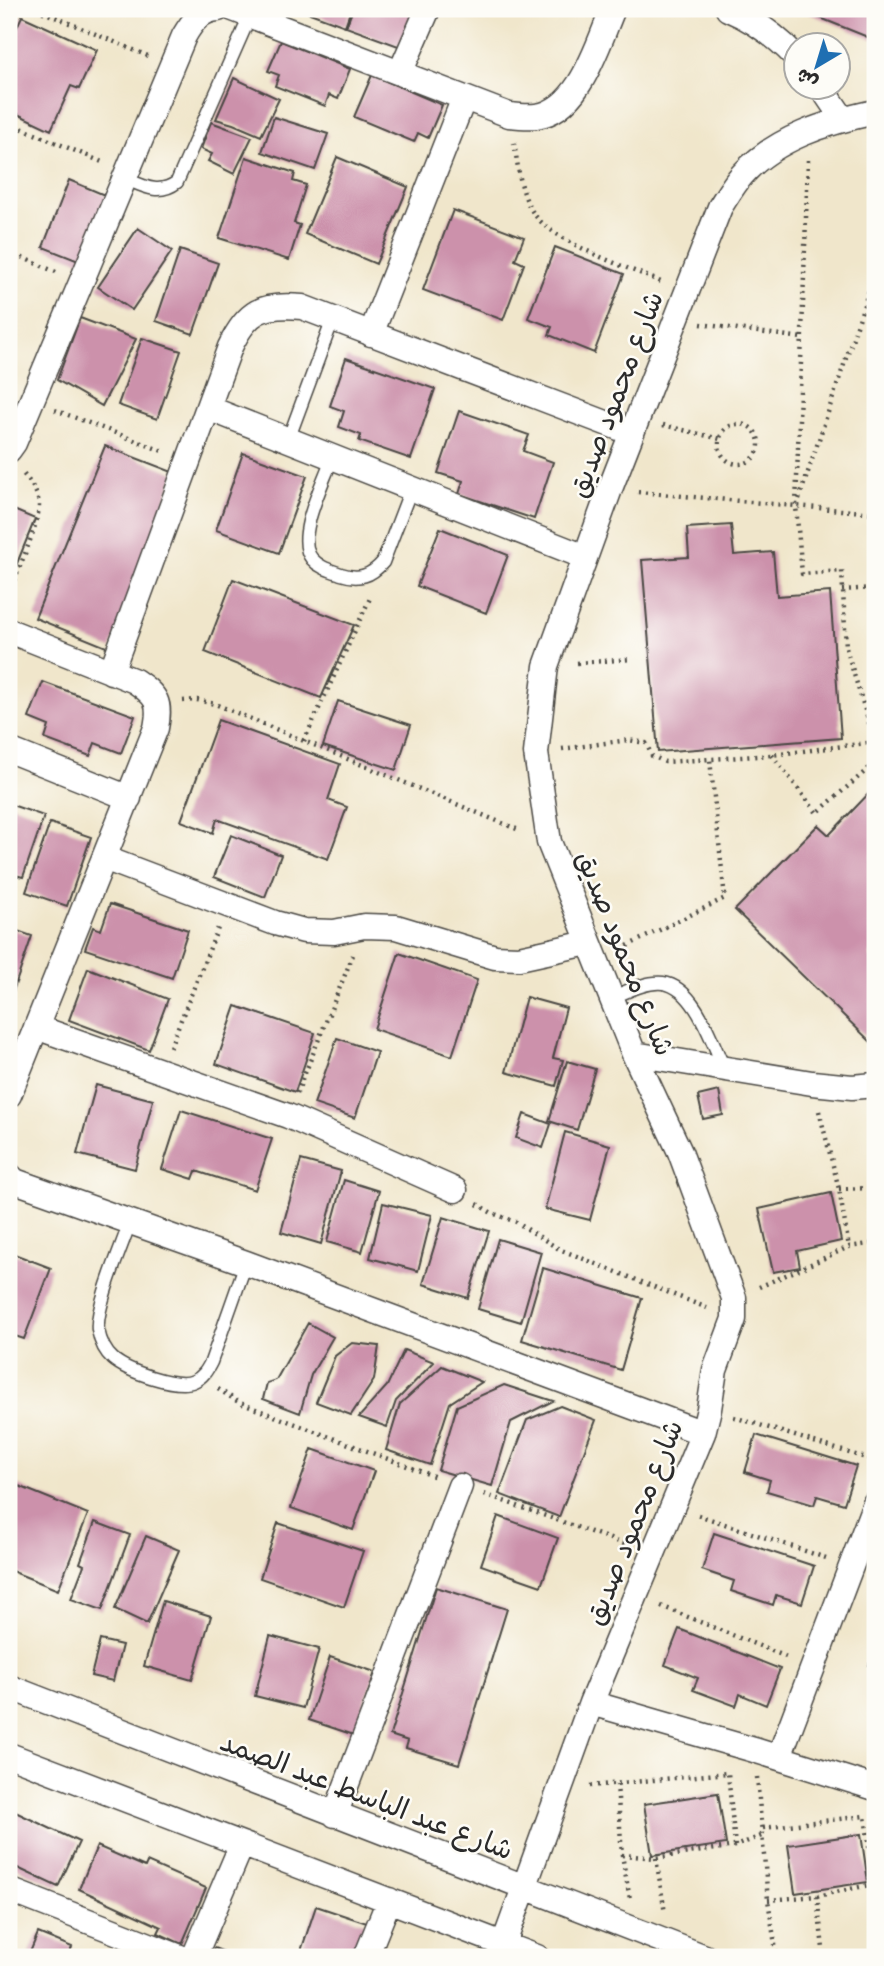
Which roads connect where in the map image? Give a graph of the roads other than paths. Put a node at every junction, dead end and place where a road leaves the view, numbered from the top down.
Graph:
1 (218, 9) edge
2 (428, 9) edge
3 (613, 9) edge
4 (728, 9) edge
5 (242, 12) edge
6 (782, 44) edge
7 (400, 74) junction
8 (464, 98) junction
9 (831, 102) edge
10 (875, 112) edge
11 (843, 119) junction
12 (125, 175) junction
13 (333, 319) junction
14 (371, 334) junction
15 (208, 408) junction
16 (635, 425) junction
17 (289, 440) junction
18 (332, 457) junction
19 (12, 458) edge
20 (411, 489) junction
21 (585, 557) junction
22 (9, 631) edge
23 (111, 672) junction
24 (9, 750) edge
25 (128, 797) junction
26 (104, 858) junction
27 (592, 952) junction
28 (611, 998) junction
29 (24, 1040) edge
30 (634, 1054) junction
31 (724, 1068) junction
32 (875, 1085) edge
33 (9, 1095) edge
34 (9, 1175) edge
35 (455, 1190) road end
36 (130, 1222) junction
37 (246, 1264) junction
38 (706, 1421) junction
39 (460, 1486) road end
40 (875, 1503) edge
41 (9, 1687) edge
42 (591, 1703) junction
43 (9, 1755) edge
44 (779, 1757) junction
45 (875, 1788) edge
46 (335, 1815) junction
47 (242, 1844) junction
48 (525, 1888) junction
49 (9, 1890) edge
50 (389, 1900) junction
51 (501, 1951) edge
52 (180, 1957) edge
53 (194, 1957) edge
54 (366, 1957) edge
55 (537, 1957) edge
56 (705, 1957) edge

1 - 12 street
2 - 7 street
3 - 8 street
4 - 6 street
5 - 7 street
5 - 12 lane
7 - 8 street
8 - 14 street
9 - 11 street
10 - 11 street, شارع محمود صديق
11 - 16 street, شارع محمود صديق
12 - 19 street
13 - 14 street
13 - 15 street
13 - 17 lane
14 - 16 street
15 - 17 street
15 - 23 street
16 - 21 street, شارع محمود صديق
17 - 18 street
18 - 20 street
18 - 20 lane
20 - 21 street
21 - 27 street, شارع محمود صديق
22 - 23 street
23 - 25 street
24 - 25 street
25 - 26 street
26 - 27 street
26 - 29 street
27 - 28 street, شارع محمود صديق
28 - 30 street, شارع محمود صديق
28 - 31 lane
29 - 33 street
29 - 35 street
30 - 31 street
30 - 38 street, شارع محمود صديق
31 - 32 street
34 - 36 street
36 - 37 street
36 - 37 lane
37 - 38 street
38 - 42 street, شارع محمود صديق
39 - 46 street
40 - 44 street
41 - 46 street, شارع عبد الباسط عبد الصمد
42 - 44 street
42 - 48 street, شارع محمود صديق
43 - 47 street
44 - 45 street
46 - 48 street, شارع عبد الباسط عبد الصمد
47 - 50 street
47 - 53 street
48 - 51 street, شارع محمود صديق
48 - 56 street, شارع عبد الباسط عبد الصمد
49 - 52 street
50 - 51 street
50 - 54 street
51 - 55 street

